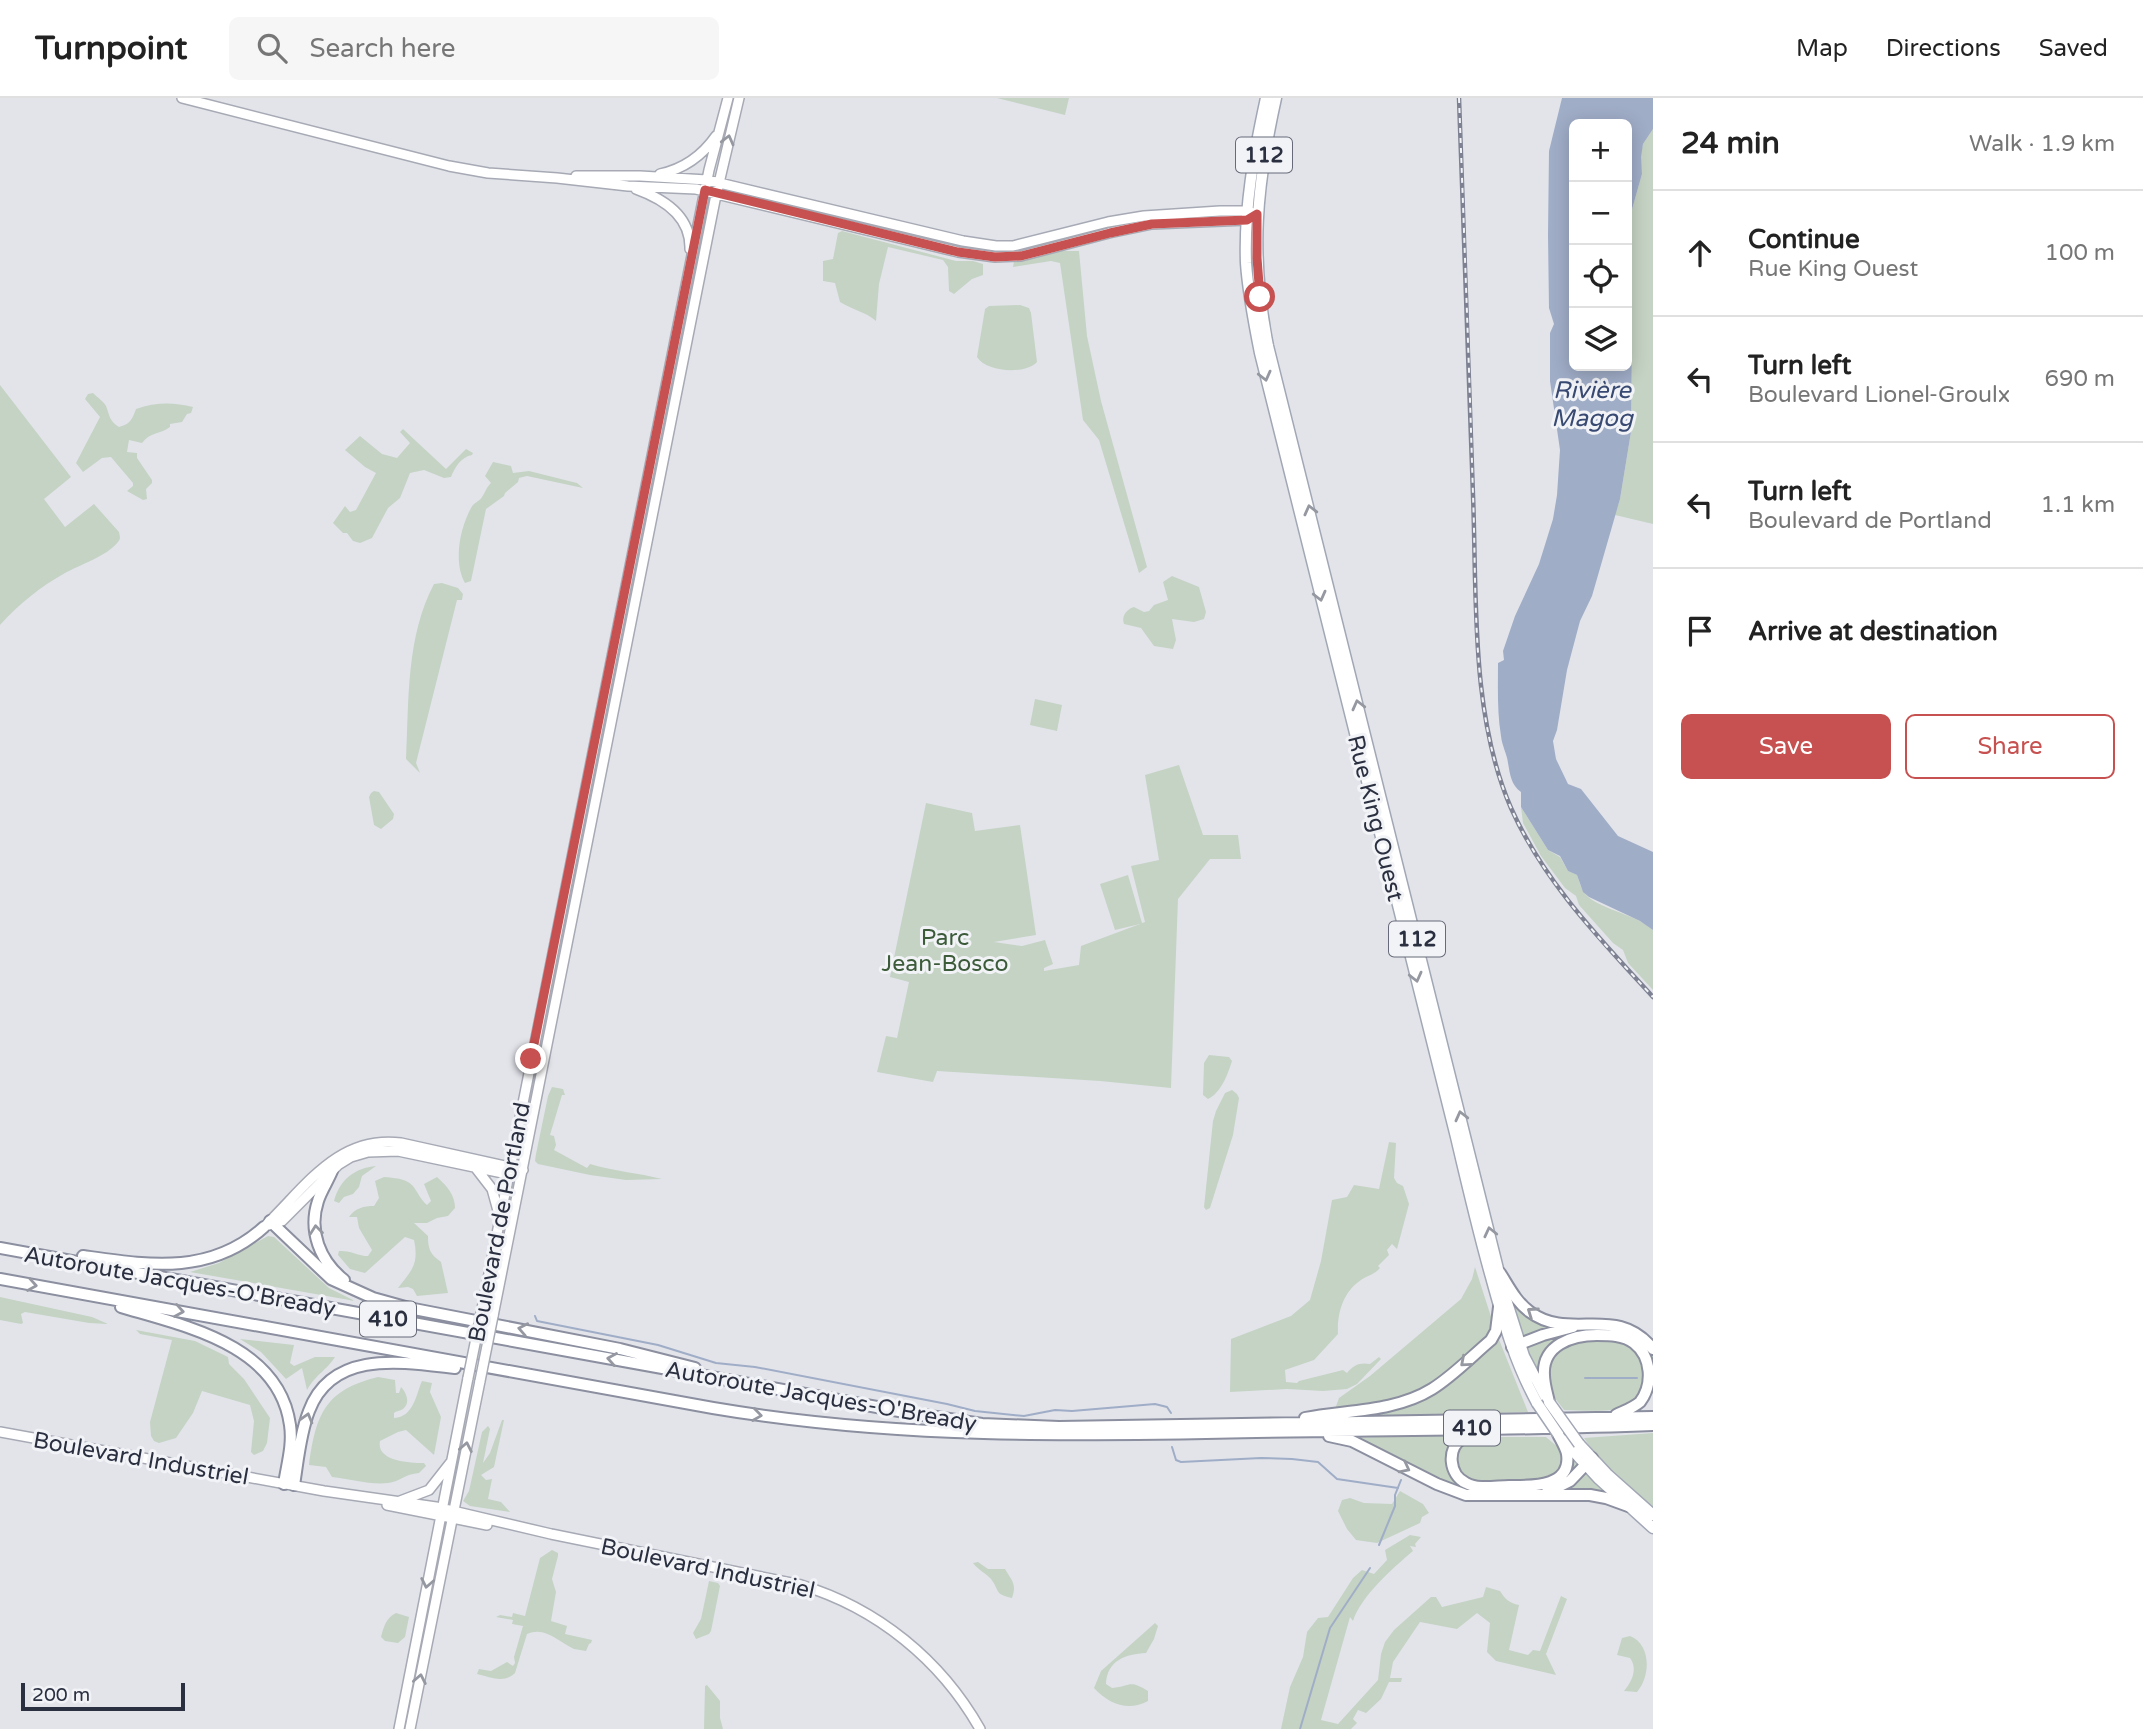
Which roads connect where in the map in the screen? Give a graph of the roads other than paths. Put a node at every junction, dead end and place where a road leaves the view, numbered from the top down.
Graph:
1 (183, 98) edge
2 (728, 98) edge
3 (739, 98) edge
4 (1266, 98) edge
5 (1276, 98) edge
6 (719, 132) junction
7 (640, 176) junction
8 (557, 178) junction
9 (718, 182) junction
10 (706, 185) junction
11 (628, 186) junction
12 (716, 192) junction
13 (1250, 215) junction
14 (688, 278) junction
15 (475, 1167) junction
16 (510, 1170) junction
17 (332, 1171) junction
18 (522, 1173) junction
19 (500, 1220) junction
20 (269, 1224) junction
21 (0, 1247) edge
22 (1500, 1273) junction
23 (0, 1279) edge
24 (64, 1290) junction
25 (373, 1298) junction
26 (1499, 1307) junction
27 (1579, 1325) junction
28 (1516, 1346) junction
29 (1653, 1349) edge
30 (552, 1379) junction
31 (776, 1389) junction
32 (1549, 1402) junction
33 (1653, 1417) edge
34 (1610, 1418) junction
35 (1275, 1423) junction
36 (1653, 1425) edge
37 (1503, 1428) junction
38 (0, 1432) edge
39 (1292, 1432) junction
40 (1563, 1441) junction
41 (452, 1461) junction
42 (1589, 1462) junction
43 (289, 1484) junction
44 (324, 1491) junction
45 (1537, 1495) junction
46 (400, 1502) junction
47 (1628, 1506) junction
48 (442, 1513) junction
49 (1653, 1515) edge
50 (453, 1516) junction
51 (1653, 1528) edge
52 (399, 1729) edge
53 (410, 1729) edge
54 (979, 1729) edge

1 - 8 main road
2 - 6 main road, Boulevard de Portland
9 -> 3 main road, Boulevard de Portland
4 - 13 main road, Rue King Ouest / 112
5 - 13 main road, Rue King Ouest / 112
6 - 7 main road
6 - 10 main road, Boulevard de Portland
7 - 8 main road
7 - 10 main road
8 - 11 main road
9 - 10 main road
9 - 12 main road, Boulevard de Portland
9 - 13 main road
10 - 11 main road
10 - 12 main road
10 - 14 main road, Boulevard de Portland
11 - 14 main road
12 - 13 main road
12 - 18 main road, Boulevard de Portland
22 -> 13 main road, Rue King Ouest / 112
13 -> 26 main road, Rue King Ouest / 112
14 - 16 main road, Boulevard de Portland
15 - 16 main road
15 - 17 main road
15 - 19 main road
16 - 18 main road
16 - 19 main road, Boulevard de Portland
16 - 20 main road
17 - 20 main road
25 -> 17 highway
50 -> 18 main road, Boulevard de Portland, bridge
19 - 41 main road, Boulevard de Portland, bridge
20 - 21 highway
20 - 25 highway
31 -> 21 highway, Autoroute Jacques-O'Bready / 410
27 -> 22 highway
22 - 28 main road, Rue King Ouest / 112
23 -> 24 highway, Autoroute Jacques-O'Bready / 410
24 -> 30 highway, Autoroute Jacques-O'Bready / 410
24 - 43 highway
31 -> 25 highway
26 - 28 main road, Rue King Ouest / 112
26 -> 35 highway
27 - 28 highway
27 - 29 highway
28 - 32 main road, Rue King Ouest / 112
28 - 40 main road, Rue King Ouest / 112, bridge
30 -> 39 highway, Autoroute Jacques-O'Bready / 410
43 -> 30 highway
31 - 35 highway, Autoroute Jacques-O'Bready / 410
32 - 34 highway
32 - 42 main road, Rue King Ouest / 112, bridge
33 - 34 highway, Autoroute Jacques-O'Bready / 410
34 - 35 highway, Autoroute Jacques-O'Bready / 410
36 - 37 highway, Autoroute Jacques-O'Bready / 410
37 - 39 highway, Autoroute Jacques-O'Bready / 410
37 - 40 highway
38 - 43 main road, Boulevard Industriel
39 -> 45 highway
40 - 42 main road, Rue King Ouest / 112
41 - 46 main road
41 - 48 main road, Boulevard de Portland
42 - 45 highway
42 - 47 main road, Rue King Ouest / 112
42 - 49 main road, Rue King Ouest / 112
43 - 44 main road, Boulevard Industriel
44 - 46 main road, Boulevard Industriel
44 - 48 main road, Boulevard Industriel
45 - 47 highway
46 - 48 main road, Boulevard Industriel
47 - 51 main road, Rue King Ouest / 112
48 - 50 main road, Boulevard Industriel
48 -> 52 main road, Boulevard de Portland
53 -> 50 main road, Boulevard de Portland
50 - 54 main road, Boulevard Industriel

